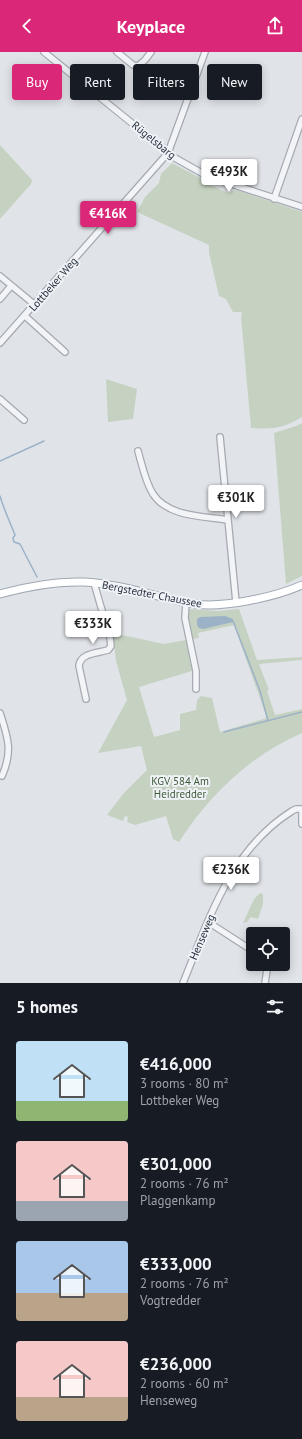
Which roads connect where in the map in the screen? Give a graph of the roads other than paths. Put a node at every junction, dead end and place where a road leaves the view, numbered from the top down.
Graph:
1 (44, 52) edge
2 (117, 52) edge
3 (151, 52) edge
4 (205, 52) edge
5 (302, 119) edge
6 (168, 153) junction
7 (274, 199) junction
8 (302, 208) edge
9 (0, 276) edge
10 (11, 286) junction
11 (0, 299) edge
12 (35, 305) junction
13 (25, 316) junction
14 (0, 343) edge
15 (65, 352) dead end
16 (0, 399) edge
17 (24, 420) dead end
18 (220, 437) dead end
19 (138, 450) dead end
20 (227, 520) junction
21 (94, 583) junction
22 (302, 585) edge
23 (0, 594) edge
24 (186, 602) junction
25 (236, 602) junction
26 (196, 689) dead end
27 (86, 699) dead end
28 (0, 714) edge
29 (2, 776) dead end
30 (302, 809) edge
31 (302, 824) edge
32 (208, 922) junction
33 (246, 946) edge
34 (267, 971) edge
35 (183, 983) edge
36 (265, 983) edge

1 - 6 street, Rügelsbarg
2 - 3 street
4 - 6 street, Lottbeker Weg
5 - 7 street
6 - 7 street, Rügelsbarg
6 - 12 street, Lottbeker Weg
7 - 8 street, Rügelsbarg
9 - 10 street
10 - 11 street
10 - 12 street
12 - 13 street, Lottbeker Weg
13 - 14 street, Lottbeker Weg
13 - 15 street, Lottbeker Weg
16 - 17 street
18 - 20 street
19 - 20 street
20 - 25 street
21 - 23 main road, Bergstedter Chaussee
21 - 24 main road, Bergstedter Chaussee
21 - 27 street
22 - 25 main road, Bergstedter Chaussee
24 - 25 main road, Bergstedter Chaussee
24 - 26 street
28 - 29 street
30 - 31 street
30 - 32 street, Henseweg
32 - 33 street
32 - 35 street, Henseweg
34 - 36 street

